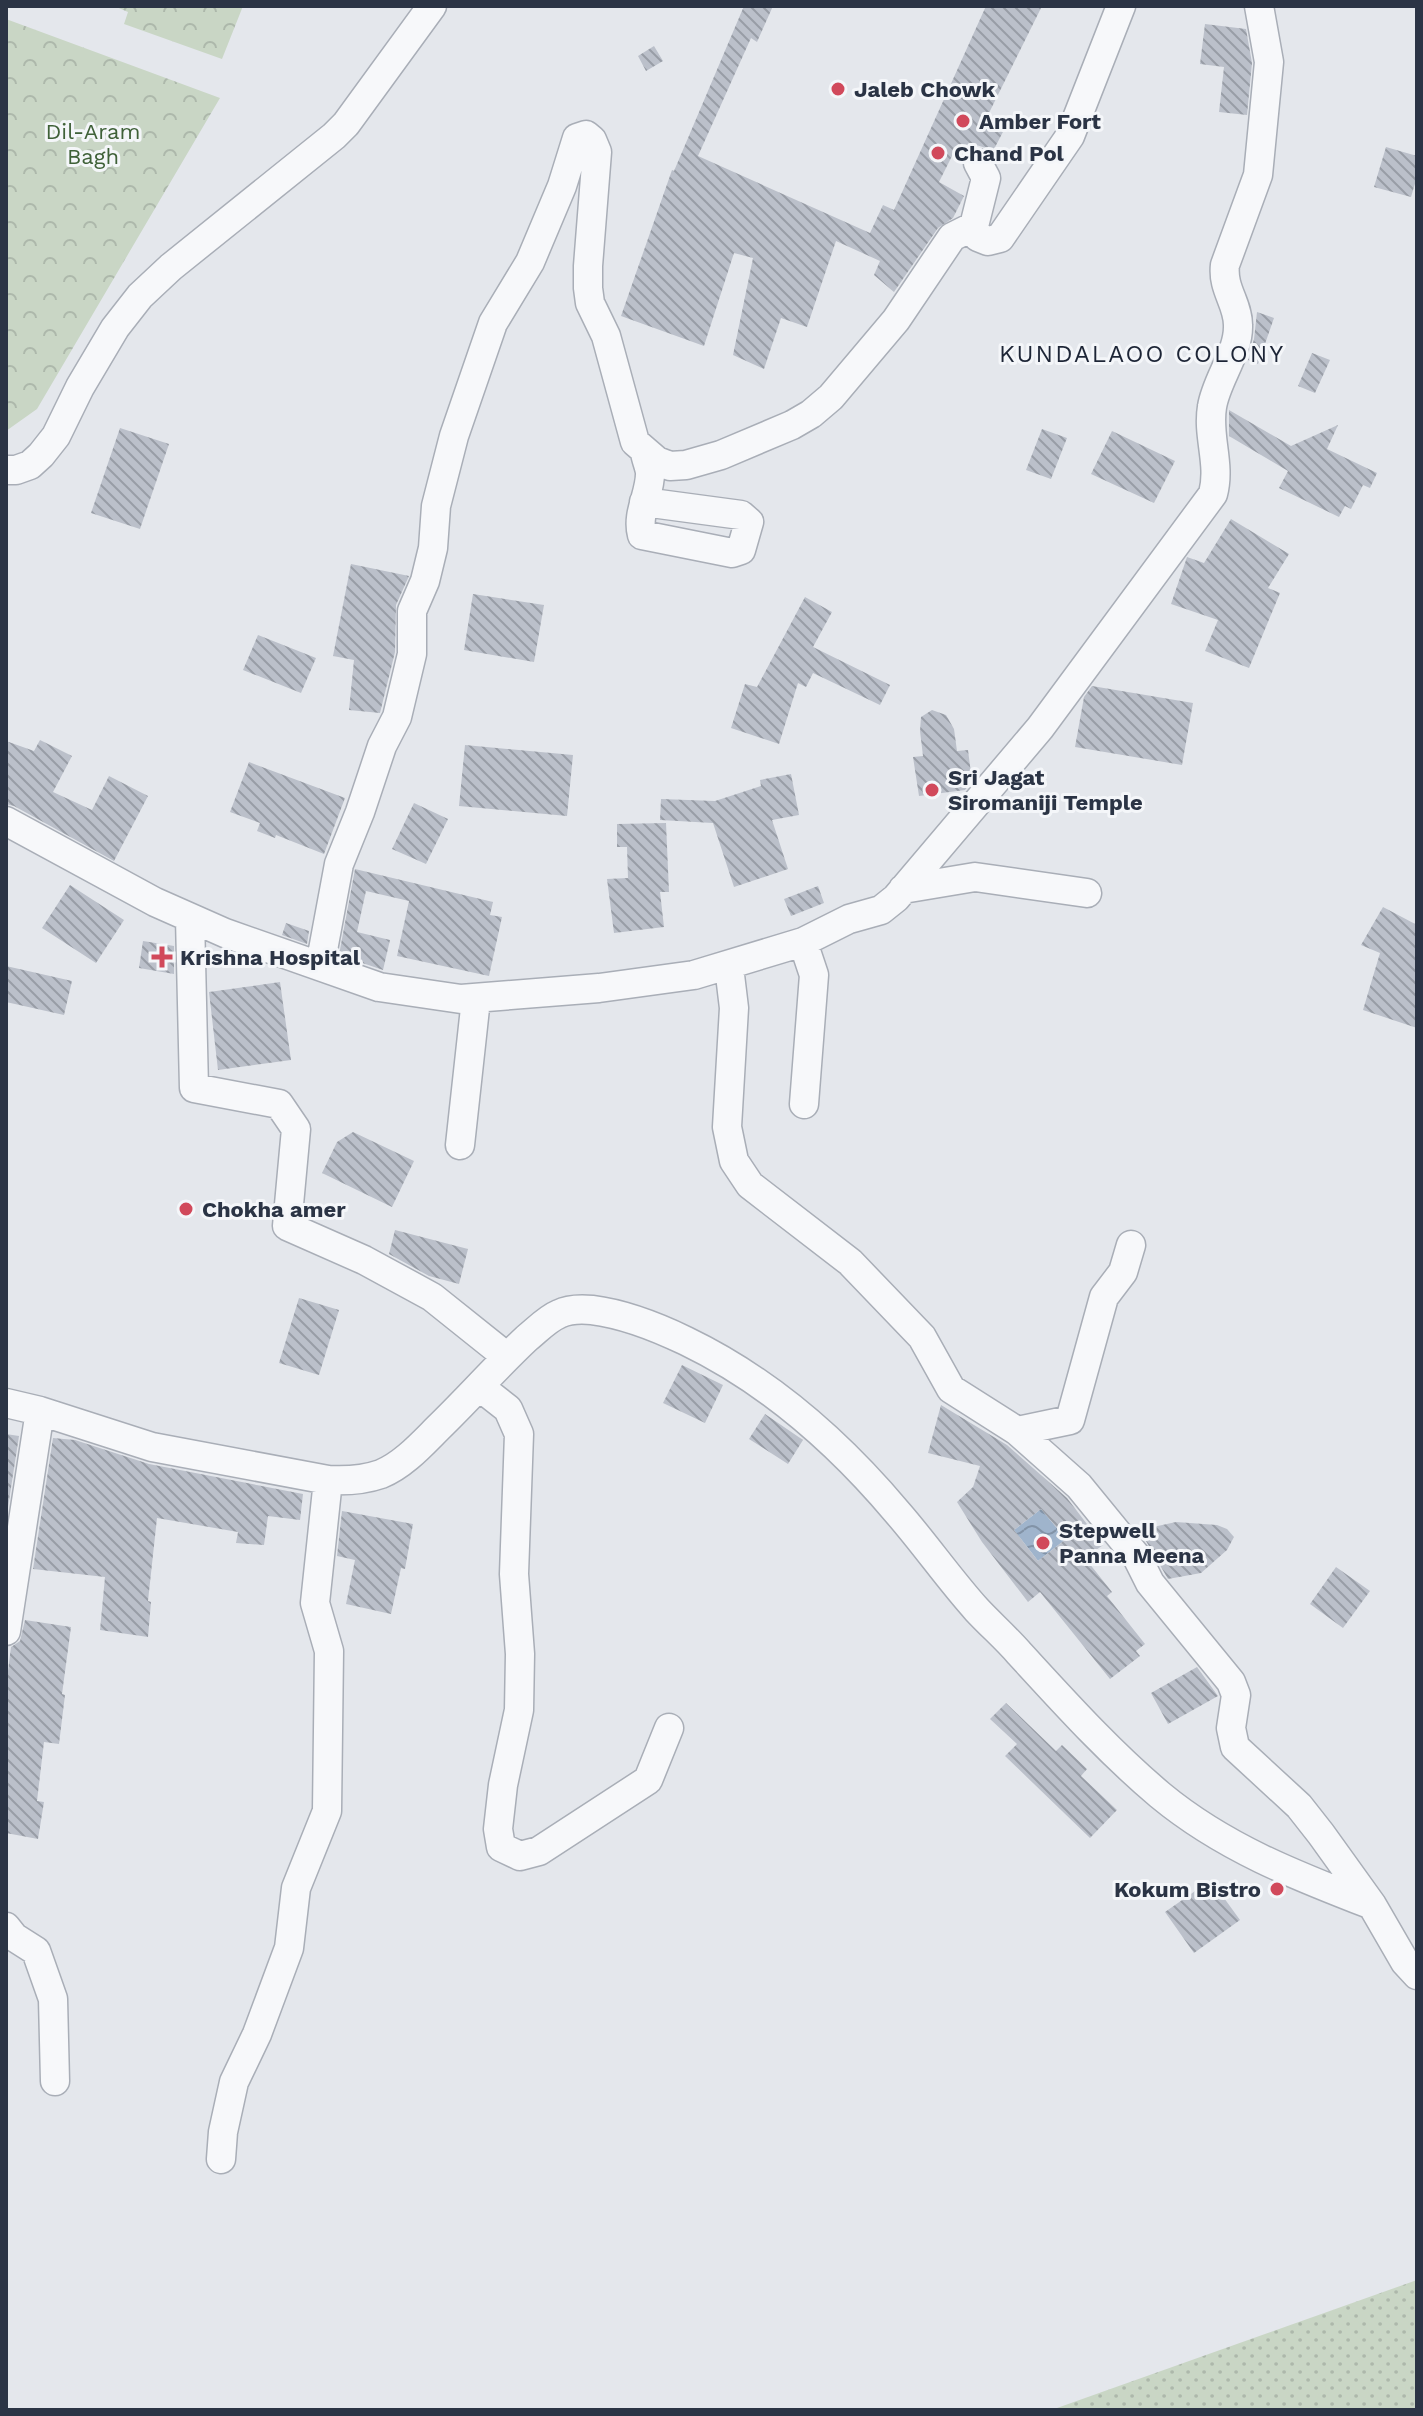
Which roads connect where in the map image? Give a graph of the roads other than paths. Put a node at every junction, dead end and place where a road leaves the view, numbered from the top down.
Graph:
1 (432, 6) edge
2 (1121, 6) edge
3 (1259, 6) edge
4 (978, 163) dead end
5 (974, 226) junction
6 (645, 453) junction
7 (6, 470) edge
8 (644, 502) dead end
9 (6, 821) edge
10 (903, 889) junction
11 (1087, 893) dead end
12 (190, 918) junction
13 (803, 942) junction
14 (320, 966) junction
15 (727, 966) junction
16 (476, 999) junction
17 (804, 1104) dead end
18 (460, 1145) dead end
19 (1131, 1245) dead end
20 (507, 1357) junction
21 (480, 1387) junction
22 (6, 1403) edge
23 (40, 1411) junction
24 (1017, 1431) junction
25 (328, 1480) junction
26 (6, 1631) edge
27 (669, 1728) dead end
28 (1372, 1905) junction
29 (6, 1927) edge
30 (1417, 1975) edge
31 (55, 2081) dead end
32 (221, 2159) dead end

1 - 7 street
2 - 5 street
3 - 10 street
4 - 5 street
5 - 6 street
6 - 8 street
6 - 14 street
9 - 12 street
10 - 11 street
10 - 13 street
12 - 14 street
12 - 20 street
13 - 15 street
13 - 17 street
14 - 16 street
15 - 16 street
15 - 24 street
16 - 18 street
19 - 24 street
20 - 21 street
20 - 28 street
21 - 25 street
21 - 27 street
22 - 23 street
23 - 25 street
23 - 26 street
24 - 28 street
25 - 32 street
28 - 30 street
29 - 31 street

